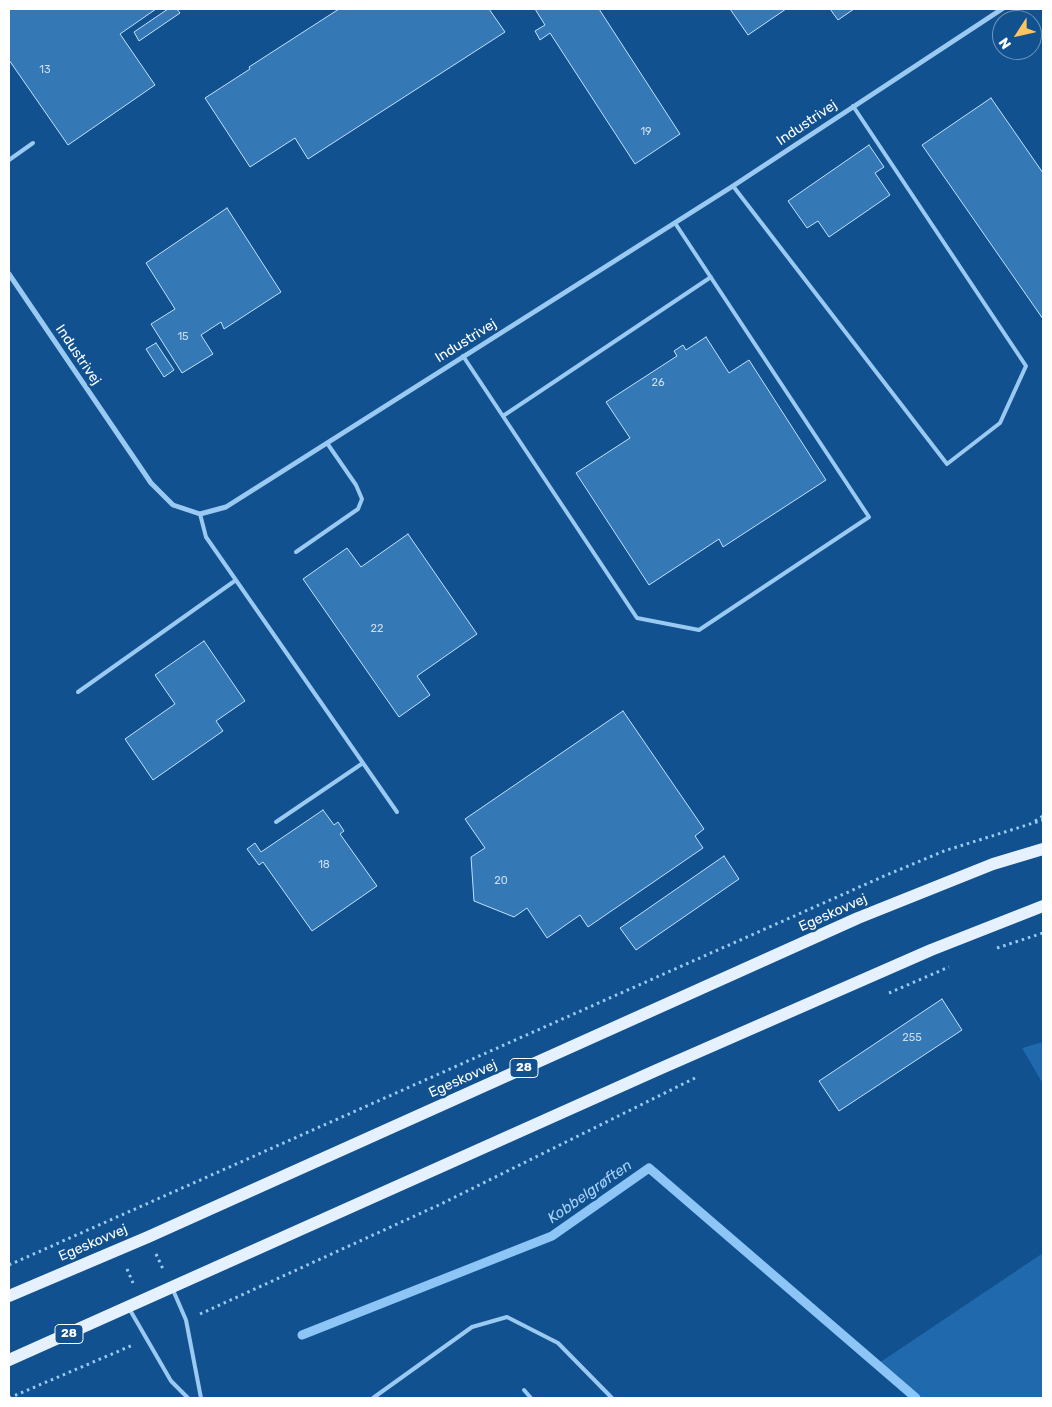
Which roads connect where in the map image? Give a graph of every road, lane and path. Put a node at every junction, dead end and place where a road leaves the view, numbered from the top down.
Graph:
1 (1002, 9) edge
2 (852, 106) junction
3 (33, 143) dead end
4 (9, 160) edge
5 (733, 186) junction
6 (675, 222) junction
7 (9, 274) edge
8 (711, 277) junction
9 (463, 356) junction
10 (503, 416) junction
11 (327, 443) junction
12 (200, 514) junction
13 (296, 552) dead end
14 (236, 580) junction
15 (78, 692) dead end
16 (363, 763) junction
17 (397, 812) dead end
18 (1043, 816) edge
19 (1043, 820) edge
20 (276, 822) dead end
21 (1032, 823) junction
22 (1043, 849) edge
23 (1043, 906) edge
24 (1043, 933) edge
25 (989, 951) dead end
26 (953, 966) dead end
27 (881, 997) dead end
28 (703, 1074) dead end
29 (9, 1265) edge
30 (172, 1288) junction
31 (9, 1296) edge
32 (128, 1308) junction
33 (186, 1320) junction
34 (145, 1340) junction
35 (9, 1360) edge
36 (524, 1390) dead end
37 (9, 1398) edge
38 (188, 1398) edge
39 (201, 1398) edge
40 (373, 1398) edge
41 (530, 1398) edge
42 (612, 1398) edge

1 - 2 street, Industrivej
2 - 5 street, Industrivej
2 - 5 lane
3 - 4 lane
5 - 6 street, Industrivej
6 - 8 lane
6 - 9 street, Industrivej
7 - 12 street, Industrivej
8 - 10 lane
8 - 10 lane
9 - 10 lane
9 - 11 street, Industrivej
11 - 12 street, Industrivej
11 - 13 lane
12 - 14 lane
14 - 15 lane
14 - 16 lane
16 - 17 lane
16 - 20 lane
18 - 21 path
19 - 21 path
21 - 29 path
22 - 31 main road, Egeskovvej / 28
23 - 30 main road, 28
24 - 25 path
26 - 27 path
28 - 33 path
30 - 32 main road, 28
30 - 33 lane
32 - 34 lane
32 - 35 main road, 28
33 - 39 lane
34 - 37 path
34 - 38 lane
36 - 41 lane
40 - 42 lane

